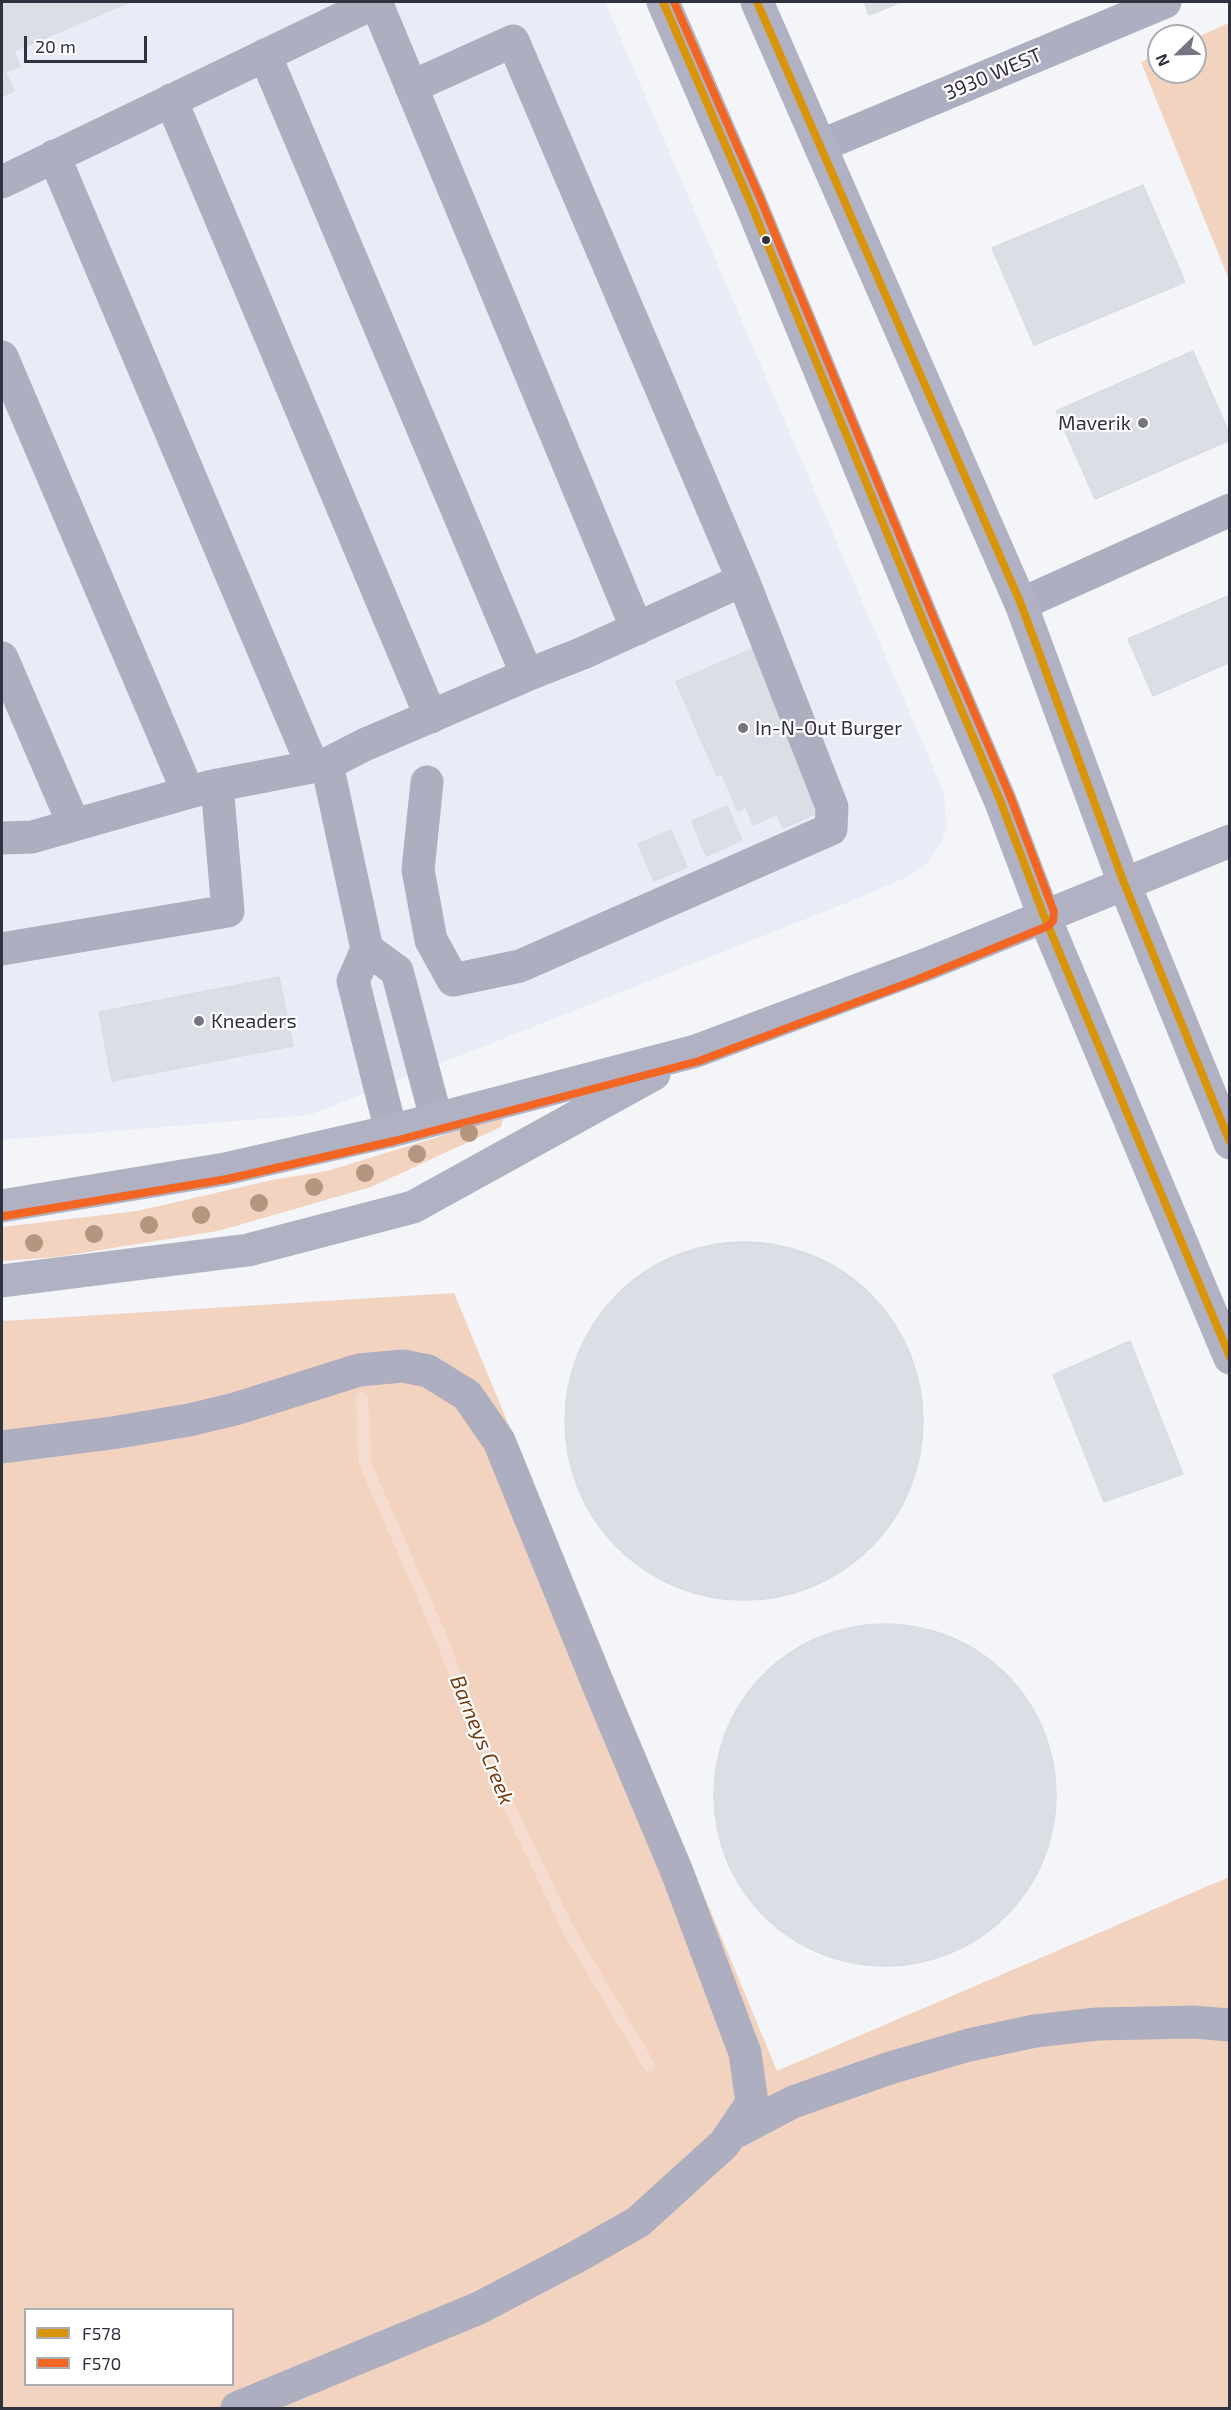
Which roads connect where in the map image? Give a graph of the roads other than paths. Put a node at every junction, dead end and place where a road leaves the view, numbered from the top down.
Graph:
1 (663, 2) edge
2 (758, 2) edge
3 (1165, 2) edge
4 (265, 55) junction
5 (411, 87) junction
6 (171, 100) junction
7 (820, 146) junction
8 (54, 156) junction
9 (2, 182) edge
10 (2, 357) edge
11 (1230, 510) edge
12 (743, 580) junction
13 (1021, 604) junction
14 (637, 629) junction
15 (2, 658) edge
16 (528, 675) junction
17 (431, 717) junction
18 (320, 766) junction
19 (427, 782) dead end
20 (203, 789) junction
21 (74, 825) junction
22 (2, 838) edge
23 (1230, 841) edge
24 (1124, 884) junction
25 (1044, 916) junction
26 (2, 949) edge
27 (367, 949) junction
28 (696, 1051) junction
29 (436, 1119) junction
30 (391, 1131) junction
31 (1230, 1143) edge
32 (2, 1206) edge
33 (2, 1281) edge
34 (1230, 1358) edge
35 (2, 1447) edge
36 (1230, 2025) edge
37 (730, 2135) junction
38 (237, 2409) edge

1 - 25 main road
2 - 7 main road
3 - 7 street, 3930 WEST
4 - 5 street
4 - 6 street
4 - 16 street
5 - 12 street
5 - 14 street
6 - 8 street
6 - 17 street
7 - 13 main road
8 - 9 street
8 - 18 street
10 - 20 street
11 - 13 street
12 - 14 street
12 - 19 street
13 - 24 main road
14 - 16 street
15 - 21 street
16 - 17 street
17 - 18 street
18 - 20 street
18 - 27 street
20 - 21 street
20 - 26 street
21 - 22 street
23 - 24 main road
24 - 25 main road
24 - 31 main road
25 - 28 main road
25 - 34 main road
27 - 29 street
27 - 30 street
28 - 29 main road
28 - 33 main road
29 - 30 main road
30 - 32 main road
35 - 37 street
36 - 37 street
37 - 38 street

